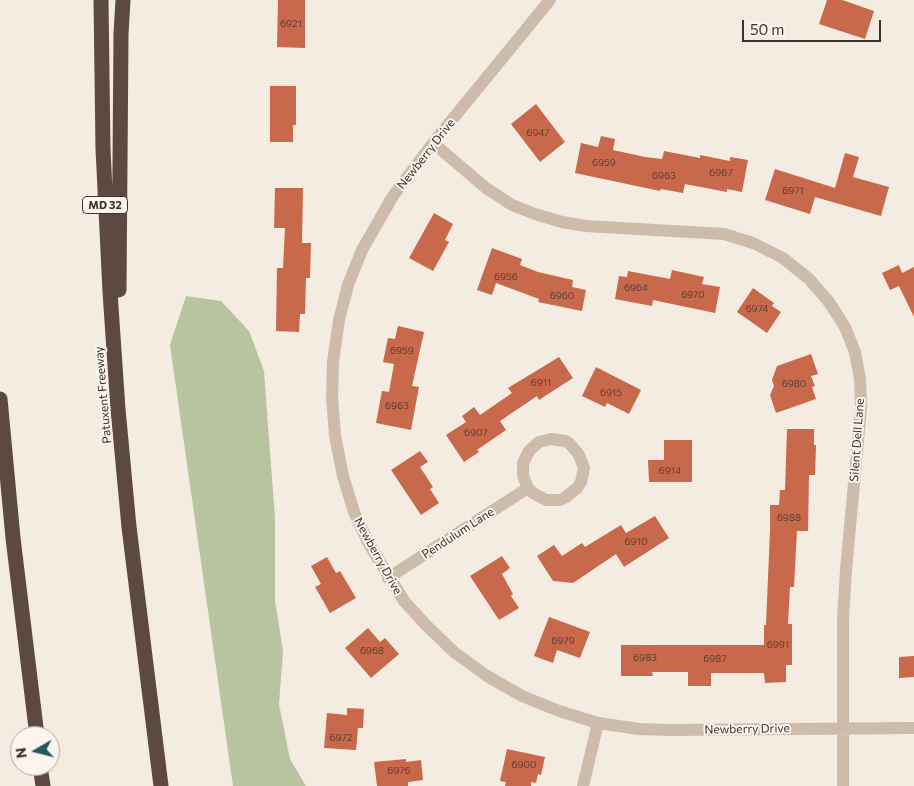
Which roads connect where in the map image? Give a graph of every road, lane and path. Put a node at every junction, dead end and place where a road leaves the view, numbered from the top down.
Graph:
1 (101, 0) edge
2 (117, 0) edge
3 (123, 0) edge
4 (550, 0) edge
5 (120, 34) junction
6 (433, 144) junction
7 (0, 405) edge
8 (118, 409) junction
9 (528, 488) junction
10 (388, 578) junction
11 (598, 723) junction
12 (36, 726) edge
13 (844, 728) junction
14 (914, 728) edge
15 (161, 786) edge
16 (583, 786) edge
17 (843, 786) edge

1 - 8 highway, Patuxent Freeway / MD 32
2 - 5 highway
3 - 5 highway
4 - 6 street, Newberry Drive
5 - 8 highway
6 - 10 street, Newberry Drive
6 - 13 street, Silent Dell Lane
7 - 12 highway
8 - 15 highway, Patuxent Freeway / MD 32
9 - 9 street
9 - 10 street, Pendulum Lane
10 - 11 street, Newberry Drive
11 - 13 street, Newberry Drive
11 - 16 street
13 - 14 street, Newberry Drive
13 - 17 street, Silent Dell Lane

